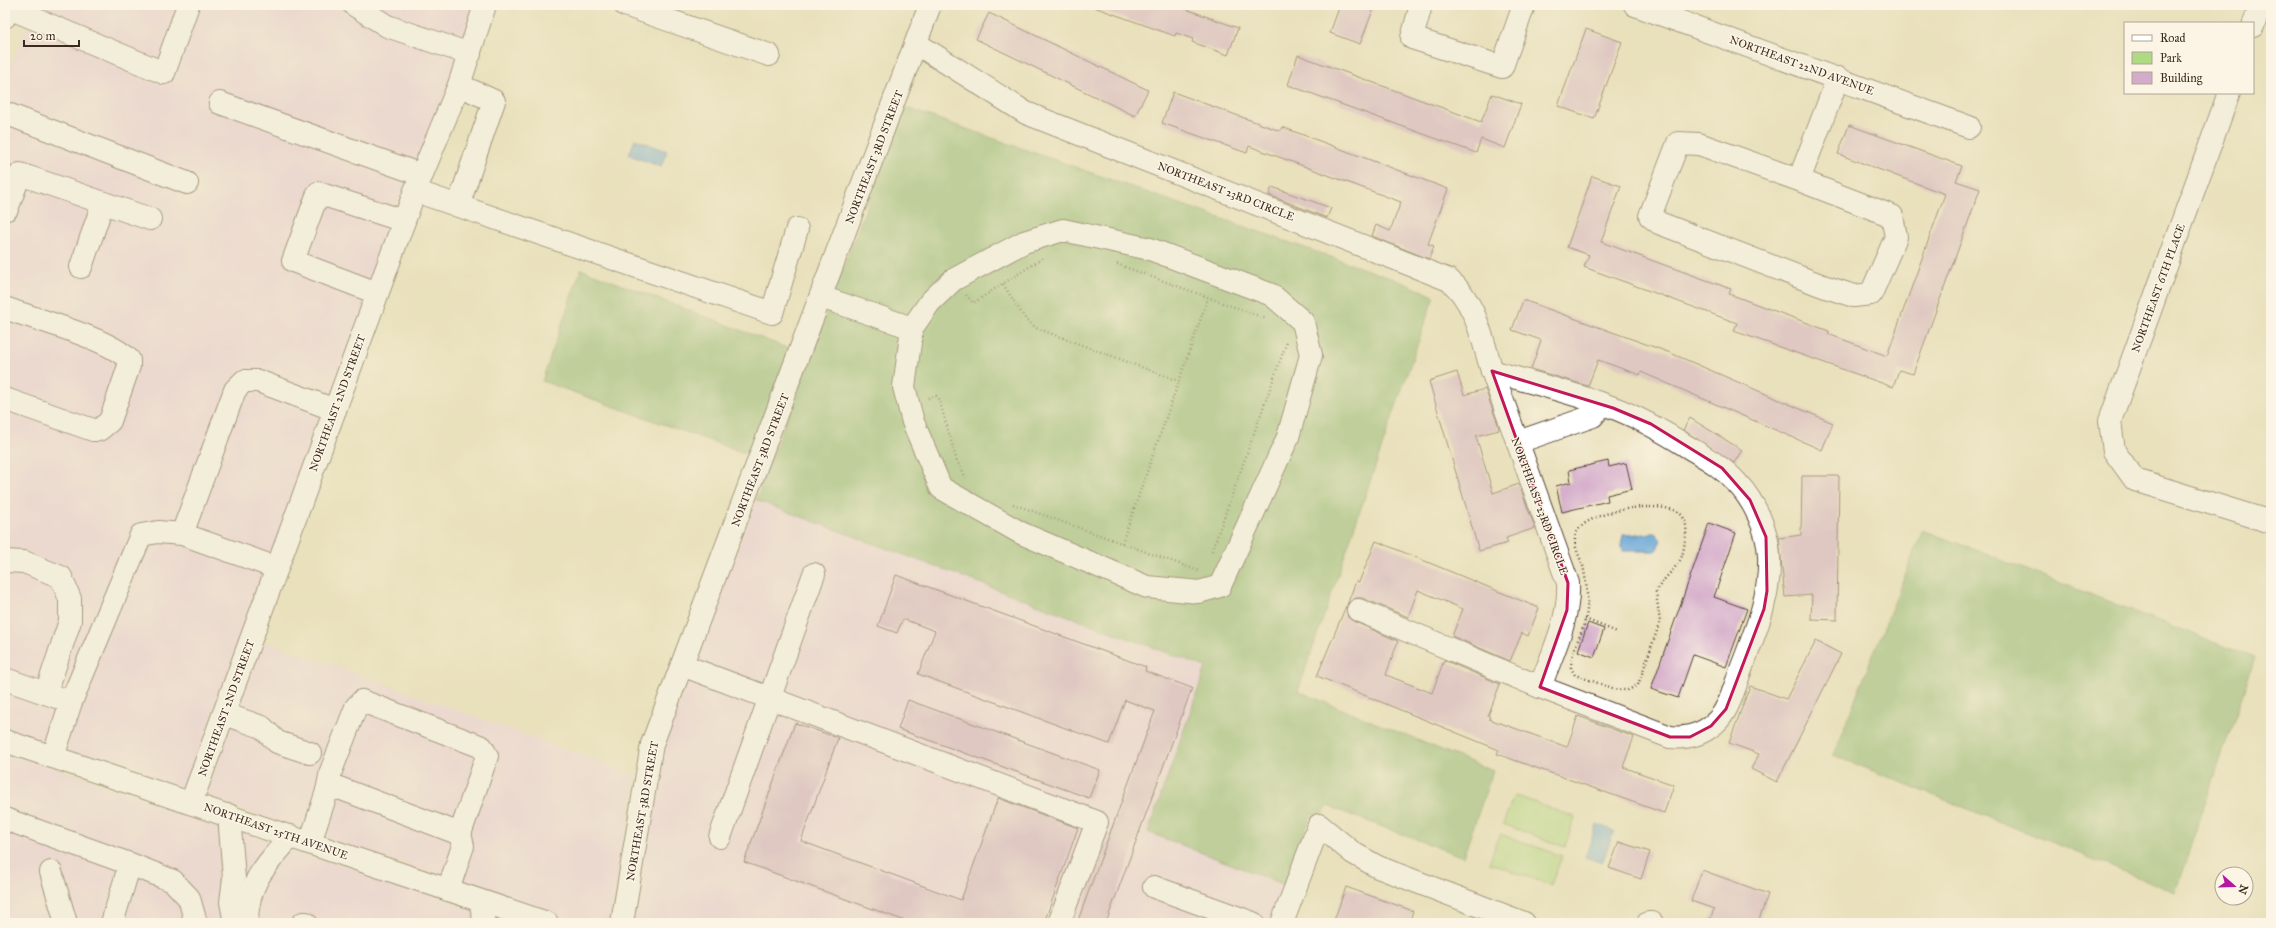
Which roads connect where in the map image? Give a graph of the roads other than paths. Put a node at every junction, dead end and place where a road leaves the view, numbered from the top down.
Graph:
1 (183, 5) edge
2 (188, 5) edge
3 (354, 5) edge
4 (485, 5) edge
5 (626, 5) edge
6 (930, 5) edge
7 (1421, 5) edge
8 (1524, 5) edge
9 (1635, 5) edge
10 (2261, 5) edge
11 (8, 10) edge
12 (2254, 23) edge
13 (88, 41) junction
14 (917, 44) junction
15 (470, 54) junction
16 (769, 55) dead end
17 (1838, 78) junction
18 (460, 85) junction
19 (2229, 94) edge
20 (220, 103) dead end
21 (5, 113) edge
22 (1969, 126) dead end
23 (1798, 180) junction
24 (188, 183) dead end
25 (418, 183) junction
26 (103, 203) junction
27 (458, 206) junction
28 (6, 210) edge
29 (150, 219) dead end
30 (404, 221) junction
31 (797, 229) dead end
32 (81, 267) dead end
33 (377, 294) junction
34 (821, 298) junction
35 (5, 308) edge
36 (912, 328) junction
37 (1492, 371) junction
38 (5, 399) edge
39 (1602, 404) junction
40 (335, 410) junction
41 (1518, 442) junction
42 (2271, 522) edge
43 (182, 534) junction
44 (5, 561) edge
45 (277, 568) junction
46 (814, 574) dead end
47 (1358, 610) dead end
48 (682, 665) junction
49 (5, 679) edge
50 (1540, 687) junction
51 (46, 693) junction
52 (768, 698) junction
53 (71, 702) junction
54 (224, 714) junction
55 (5, 741) edge
56 (310, 753) dead end
57 (53, 757) junction
58 (327, 791) junction
59 (192, 803) junction
60 (229, 815) junction
61 (5, 819) edge
62 (460, 834) junction
63 (720, 837) dead end
64 (300, 839) junction
65 (130, 864) junction
66 (51, 872) dead end
67 (1154, 887) dead end
68 (448, 890) junction
69 (480, 901) junction
70 (66, 923) edge
71 (112, 923) edge
72 (196, 923) edge
73 (235, 923) edge
74 (247, 923) edge
75 (485, 923) edge
76 (547, 923) edge
77 (622, 923) edge
78 (1059, 923) edge
79 (1254, 923) edge
80 (1282, 923) edge
81 (1524, 923) edge
82 (1648, 923) edge
83 (1652, 923) edge

1 - 13 street
2 - 13 street
3 - 15 street
4 - 15 street, NORTHEAST 2ND STREET
5 - 16 street
6 - 14 street, NORTHEAST 3RD STREET
7 - 8 street
9 - 17 street, NORTHEAST 22ND AVENUE
10 - 12 street
11 - 13 street
14 - 34 street, NORTHEAST 3RD STREET
14 - 37 street, NORTHEAST 23RD CIRCLE
15 - 18 street, NORTHEAST 2ND STREET
17 - 22 street, NORTHEAST 22ND AVENUE
17 - 23 street
18 - 25 street, NORTHEAST 2ND STREET
18 - 27 street
19 - 42 street, NORTHEAST 6TH PLACE
20 - 25 street
21 - 24 street
23 - 23 street
25 - 27 street
25 - 30 street, NORTHEAST 2ND STREET
26 - 28 street
26 - 29 street
26 - 32 street
27 - 31 street
30 - 33 street, NORTHEAST 2ND STREET
30 - 33 street
33 - 40 street, NORTHEAST 2ND STREET
34 - 36 street
34 - 48 street, NORTHEAST 3RD STREET
35 - 38 street
36 - 36 street
37 - 39 street
37 - 41 street, NORTHEAST 23RD CIRCLE
39 - 41 street
39 - 50 street
40 - 43 street
40 - 45 street, NORTHEAST 2ND STREET
41 - 50 street, NORTHEAST 23RD CIRCLE
43 - 45 street
43 - 53 street
44 - 51 street
45 - 54 street, NORTHEAST 2ND STREET
46 - 52 street
47 - 50 street
48 - 52 street
48 - 77 street, NORTHEAST 3RD STREET
49 - 51 street
51 - 53 street
52 - 63 street
52 - 78 street
53 - 57 street
54 - 56 street
54 - 59 street, NORTHEAST 2ND STREET
55 - 57 street, NORTHEAST 25TH AVENUE
57 - 59 street, NORTHEAST 25TH AVENUE
58 - 62 street
58 - 62 street
58 - 64 street
59 - 60 street, NORTHEAST 25TH AVENUE
60 - 64 street, NORTHEAST 25TH AVENUE
60 - 73 street
61 - 65 street
62 - 68 street
64 - 68 street, NORTHEAST 25TH AVENUE
64 - 74 street
65 - 71 street
65 - 72 street
66 - 70 street
67 - 79 street
68 - 69 street, NORTHEAST 25TH AVENUE
69 - 75 street
69 - 76 street, NORTHEAST 25TH AVENUE
80 - 81 street
82 - 83 street

